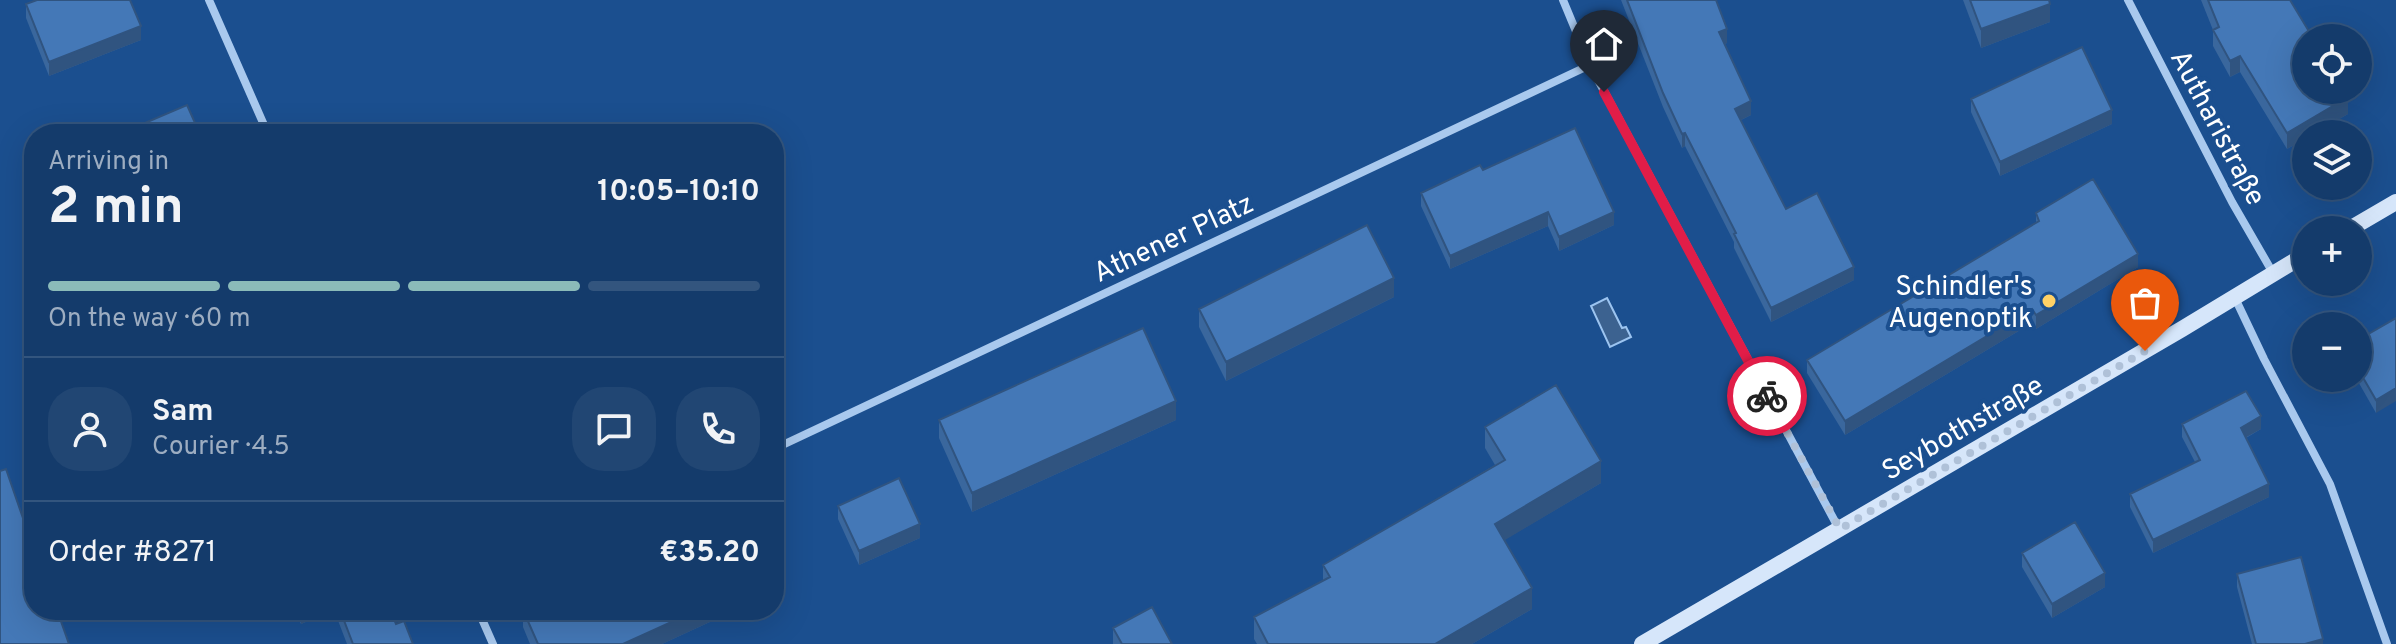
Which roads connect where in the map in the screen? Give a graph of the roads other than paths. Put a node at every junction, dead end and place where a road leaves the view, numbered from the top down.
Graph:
1 (209, 0) edge
2 (1563, 0) edge
3 (2128, 0) edge
4 (1590, 65) junction
5 (264, 124) edge
6 (2396, 202) edge
7 (2372, 216) edge
8 (2292, 262) edge
9 (2273, 273) junction
10 (2235, 297) junction
11 (784, 444) edge
12 (1840, 529) junction
13 (482, 620) edge
14 (2396, 641) edge
15 (493, 644) edge
16 (1642, 644) edge
17 (2387, 644) edge

1 - 5 street
2 - 4 street
3 - 9 street, Autharistraße
4 - 11 street, Athener Platz
4 - 12 street
6 - 7 street
8 - 9 street, Seybothstraße
9 - 10 street, Seybothstraße
10 - 12 street, Seybothstraße
10 - 17 street
12 - 16 street, Seybothstraße
13 - 15 street
14 - 17 street

